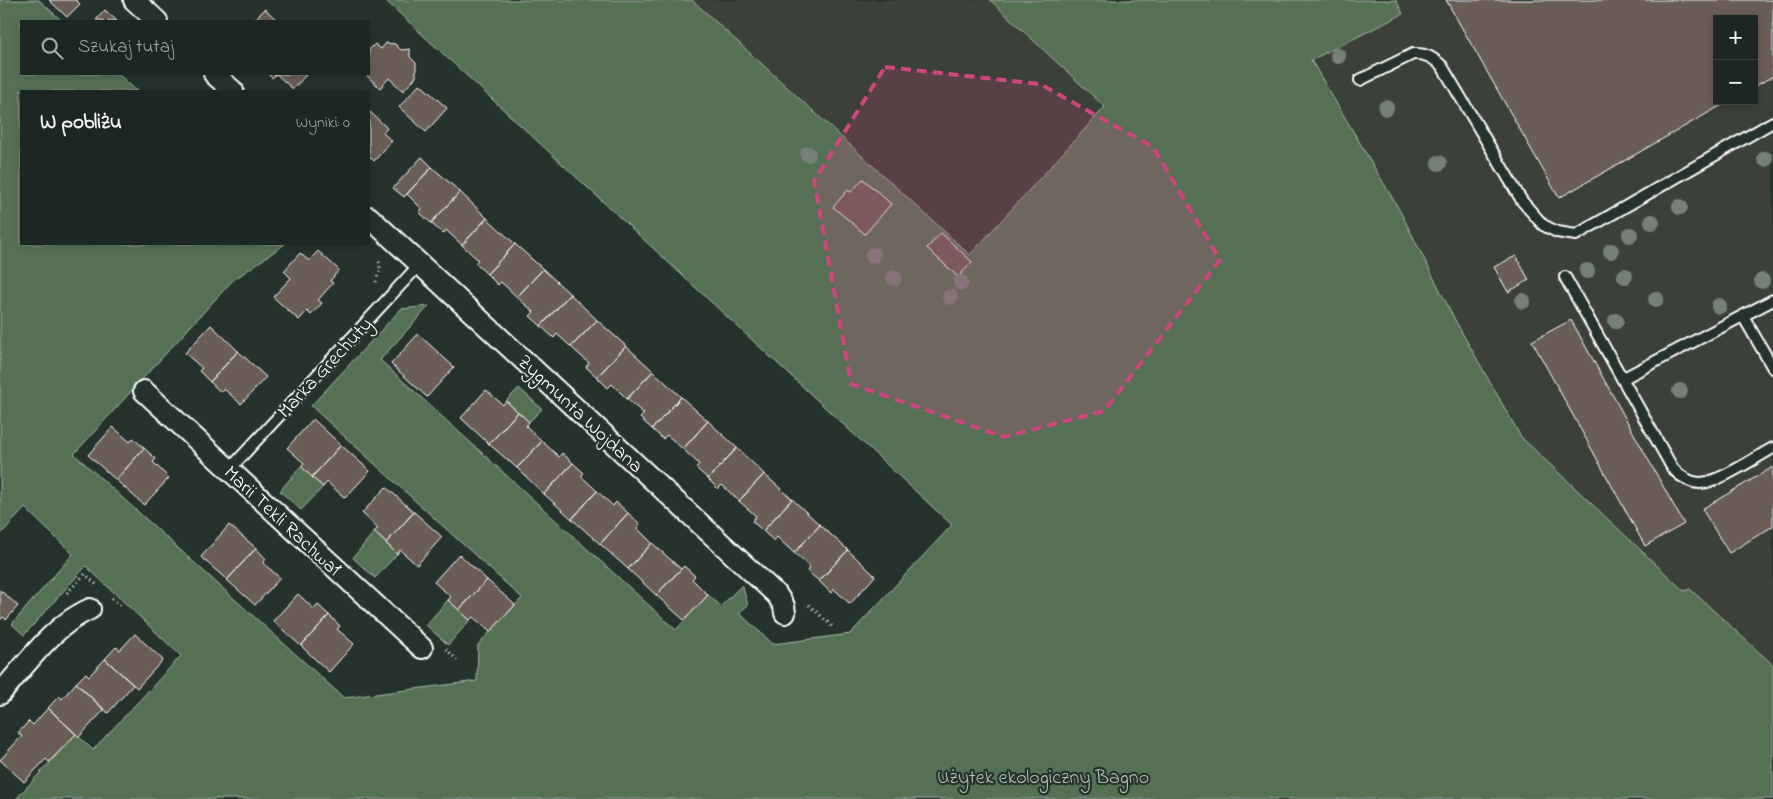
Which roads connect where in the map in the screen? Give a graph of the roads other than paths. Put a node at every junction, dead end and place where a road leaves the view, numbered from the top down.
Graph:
1 (134, 0) edge
2 (156, 20) edge
3 (215, 75) edge
4 (1360, 80) dead end
5 (232, 90) edge
6 (1773, 122) edge
7 (370, 218) edge
8 (420, 264) junction
9 (1565, 278) dead end
10 (1773, 300) edge
11 (1743, 316) junction
12 (1773, 368) edge
13 (1622, 379) junction
14 (144, 391) dead end
15 (1773, 448) edge
16 (229, 470) junction
17 (90, 609) dead end
18 (785, 614) dead end
19 (422, 648) dead end
20 (0, 694) edge

1 - 2 street
3 - 5 street
4 - 6 lane
7 - 8 street, Zygmunta Wojdana
8 - 16 lane, Marka Grechuty
8 - 18 street, Zygmunta Wojdana
9 - 13 lane
10 - 11 lane
11 - 12 lane
11 - 13 lane
13 - 15 lane
14 - 16 street, Marii Tekli Rachwał
16 - 19 street, Marii Tekli Rachwał
17 - 20 street

